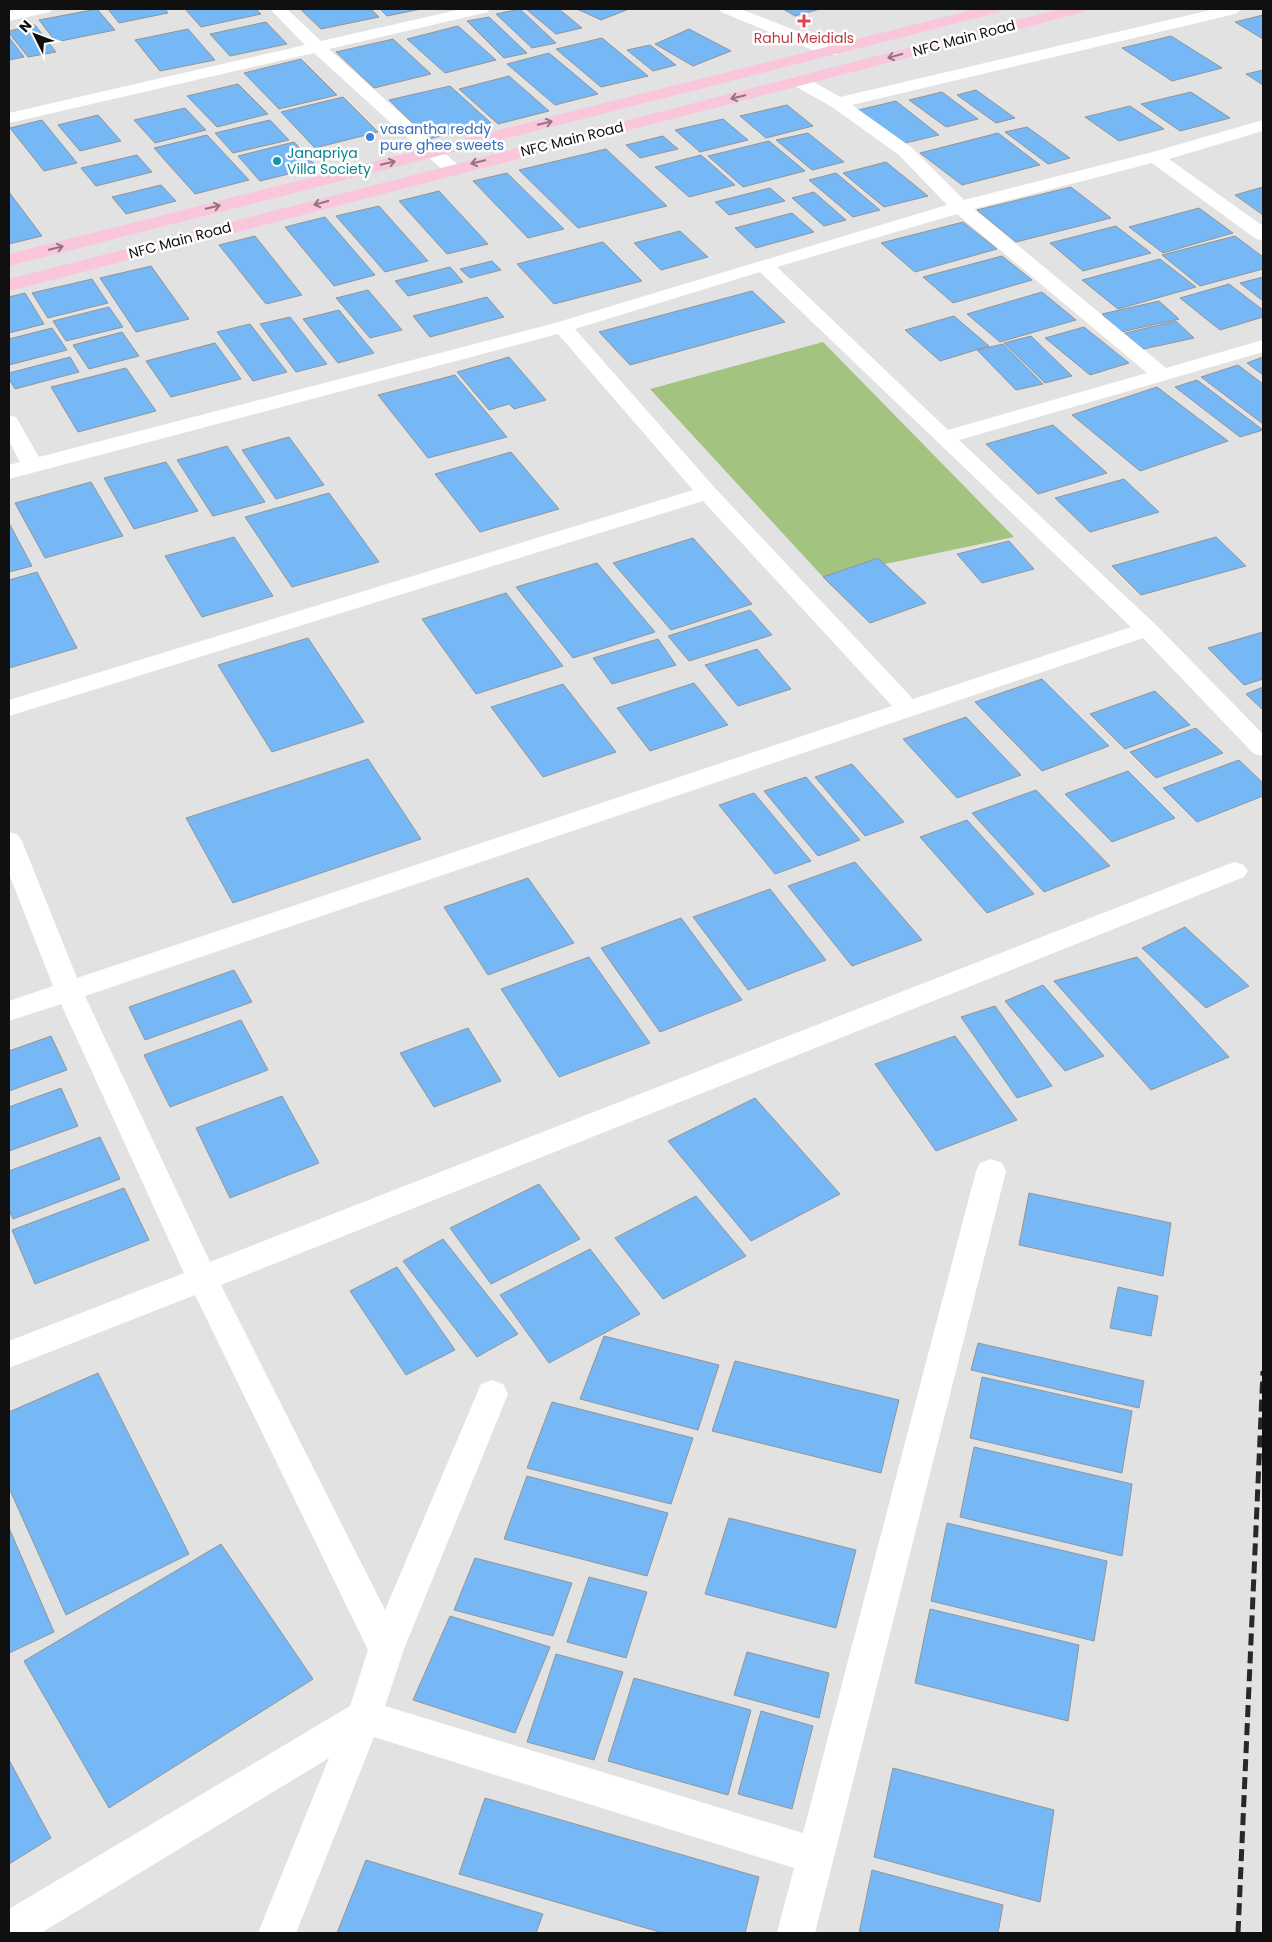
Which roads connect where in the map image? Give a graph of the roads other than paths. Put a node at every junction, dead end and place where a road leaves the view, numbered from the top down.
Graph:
1 (44, 9) edge
2 (278, 9) edge
3 (482, 9) edge
4 (726, 9) edge
5 (994, 9) edge
6 (1078, 9) edge
7 (1234, 9) edge
8 (9, 16) edge
9 (317, 47) junction
10 (831, 51) junction
11 (799, 81) junction
12 (838, 103) junction
13 (9, 118) edge
14 (1263, 124) edge
15 (432, 152) junction
16 (1155, 156) junction
17 (452, 169) junction
18 (960, 207) junction
19 (1263, 235) edge
20 (9, 260) edge
21 (764, 265) junction
22 (9, 285) edge
23 (562, 327) junction
24 (1263, 346) edge
25 (1161, 374) junction
26 (9, 421) edge
27 (944, 438) junction
28 (33, 466) junction
29 (9, 472) edge
30 (707, 493) junction
31 (1147, 629) junction
32 (9, 708) edge
33 (909, 709) junction
34 (1263, 748) edge
35 (9, 841) edge
36 (1235, 871) dead end
37 (68, 990) junction
38 (9, 1011) edge
39 (991, 1171) dead end
40 (202, 1278) junction
41 (9, 1355) edge
42 (492, 1394) dead end
43 (386, 1649) junction
44 (364, 1717) junction
45 (816, 1856) junction
46 (9, 1931) edge
47 (278, 1933) edge
48 (796, 1933) edge

1 - 8 street
2 - 9 street
3 - 9 street
4 - 10 street
5 - 10 main road, NFC Main Road
6 -> 11 main road, NFC Main Road
7 - 12 street
9 - 13 street
9 - 15 street
15 -> 10 main road, NFC Main Road
11 - 12 street
11 -> 17 main road, NFC Main Road
12 - 18 street
14 - 16 street
15 - 17 street
20 -> 15 main road, NFC Main Road
16 - 18 street
16 - 19 street
17 -> 22 main road, NFC Main Road
18 - 21 street
18 - 25 street
21 - 23 street
21 - 27 street
23 - 28 street
23 - 30 street
24 - 25 street
25 - 27 street
26 - 28 street
27 - 31 street
28 - 29 street
30 - 32 street
30 - 33 street
31 - 33 street
31 - 34 street
33 - 37 street
35 - 37 street
36 - 40 street
37 - 38 street
37 - 40 street
39 - 45 street
40 - 41 street
40 - 43 street
42 - 43 street
43 - 44 street
44 - 45 street
44 - 46 street
44 - 47 street
45 - 48 street

